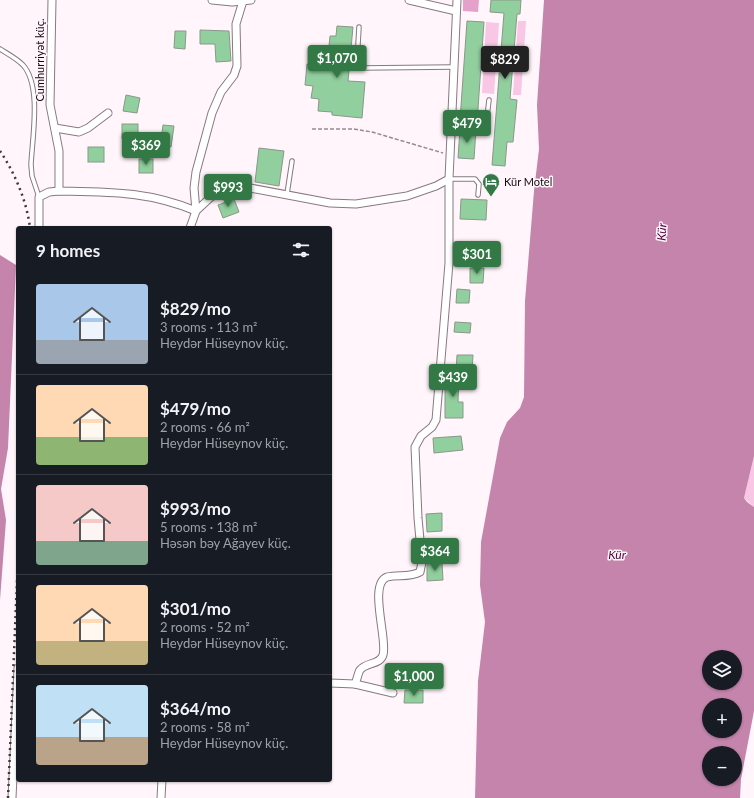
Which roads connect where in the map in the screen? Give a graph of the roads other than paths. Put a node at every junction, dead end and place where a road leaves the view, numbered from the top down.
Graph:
1 (52, 0) edge
2 (212, 0) edge
3 (251, 0) edge
4 (409, 0) edge
5 (457, 0) edge
6 (243, 1) junction
7 (456, 11) junction
8 (359, 27) dead end
9 (0, 49) edge
10 (453, 67) junction
11 (489, 100) dead end
12 (108, 113) dead end
13 (451, 125) junction
14 (55, 128) junction
15 (292, 160) dead end
16 (449, 179) junction
17 (59, 191) junction
18 (287, 194) junction
19 (478, 194) dead end
20 (39, 197) junction
21 (196, 211) junction
22 (39, 226) edge
23 (191, 226) edge
24 (332, 683) edge
25 (355, 684) junction
26 (393, 694) dead end
27 (16, 711) edge
28 (162, 782) edge
29 (12, 798) edge
30 (161, 798) edge

1 - 14 street, Cumhurriyət küç.
2 - 6 street
3 - 6 street
4 - 7 street
5 - 7 street
6 - 21 street
7 - 10 street
8 - 10 lane
9 - 20 lane
10 - 13 street
11 - 13 lane
12 - 14 street
13 - 16 street
14 - 17 street, Cumhurriyət küç.
15 - 18 lane
16 - 18 street
16 - 19 lane
16 - 25 street
17 - 20 street
17 - 21 street
18 - 21 street
20 - 22 street
21 - 23 street
24 - 25 street
25 - 26 street
27 - 29 street
28 - 30 street

